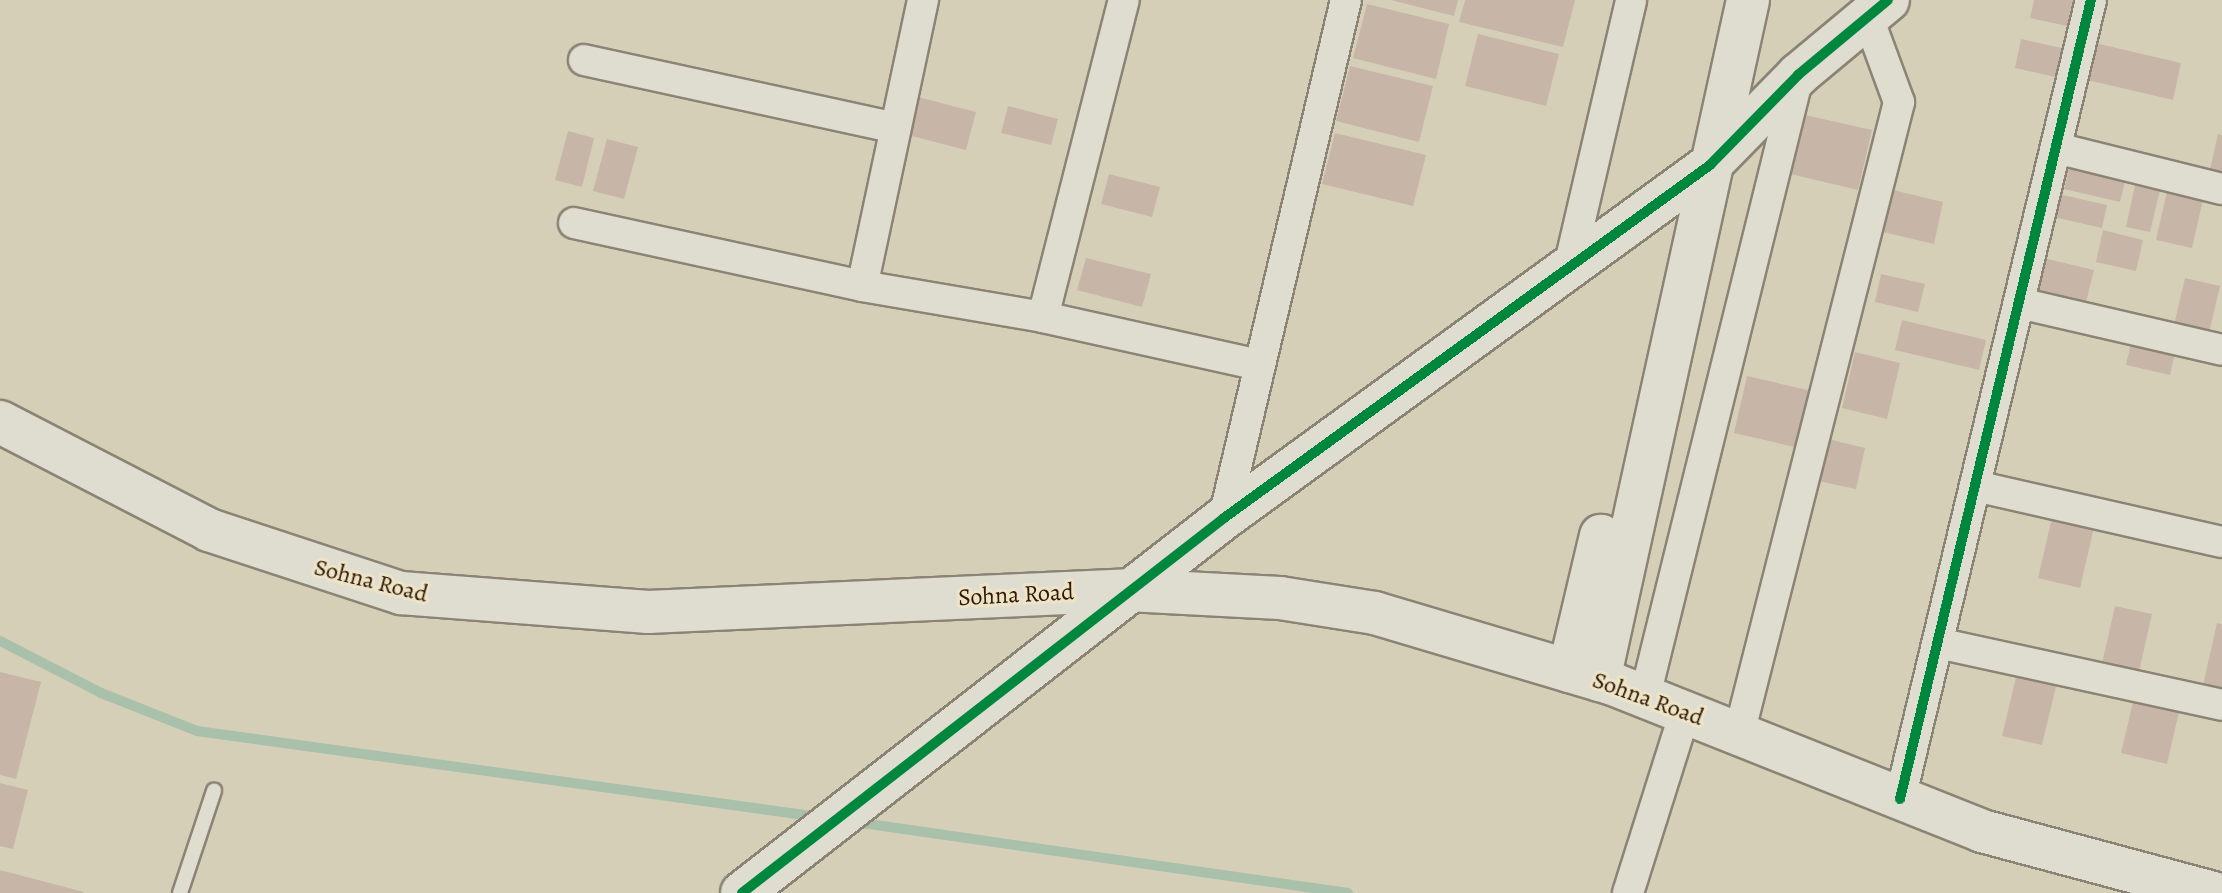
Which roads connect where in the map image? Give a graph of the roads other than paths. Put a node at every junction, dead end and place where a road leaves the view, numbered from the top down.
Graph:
1 (923, 0) edge
2 (1124, 0) edge
3 (1346, 0) edge
4 (1631, 0) edge
5 (1724, 0) edge
6 (1748, 0) edge
7 (2091, 0) edge
8 (1877, 7) edge
9 (584, 60) dead end
10 (1798, 75) junction
11 (895, 128) junction
12 (2056, 148) junction
13 (1696, 175) junction
14 (2222, 189) edge
15 (574, 223) dead end
16 (1570, 263) junction
17 (862, 286) junction
18 (2019, 303) junction
19 (1043, 317) junction
20 (2222, 350) edge
21 (1260, 365) junction
22 (0, 422) edge
23 (1975, 486) junction
24 (1224, 518) junction
25 (2222, 542) edge
26 (1128, 590) junction
27 (1938, 643) junction
28 (1584, 676) junction
29 (1645, 696) junction
30 (2222, 705) edge
31 (1685, 712) junction
32 (1739, 734) junction
33 (214, 791) dead end
34 (1900, 799) junction
35 (2136, 883) edge
36 (180, 893) edge
37 (742, 893) edge
38 (1628, 893) edge
39 (2213, 893) edge

1 - 11 street
2 - 19 street
3 - 21 street
4 - 16 street
5 - 13 street
6 - 13 street
7 - 12 street
8 - 10 street
8 - 32 street
9 - 11 street
10 - 13 street
10 - 29 street
11 - 17 street
12 - 14 street
12 - 18 street
13 - 16 street
13 - 28 street
15 - 17 street
16 - 24 street
17 - 19 street
18 - 20 street
18 - 23 street
19 - 21 street
21 - 24 street
22 - 26 street, Sohna Road
23 - 25 street
23 - 27 street
24 - 26 street
26 - 28 street, Sohna Road
26 - 37 street
27 - 30 street
27 - 34 street
28 - 29 street, Sohna Road
29 - 31 street, Sohna Road
31 - 32 street, Sohna Road
31 - 38 street
32 - 34 street, Sohna Road
33 - 36 lane
34 - 35 street, Sohna Road
35 - 39 street, Sohna Road

